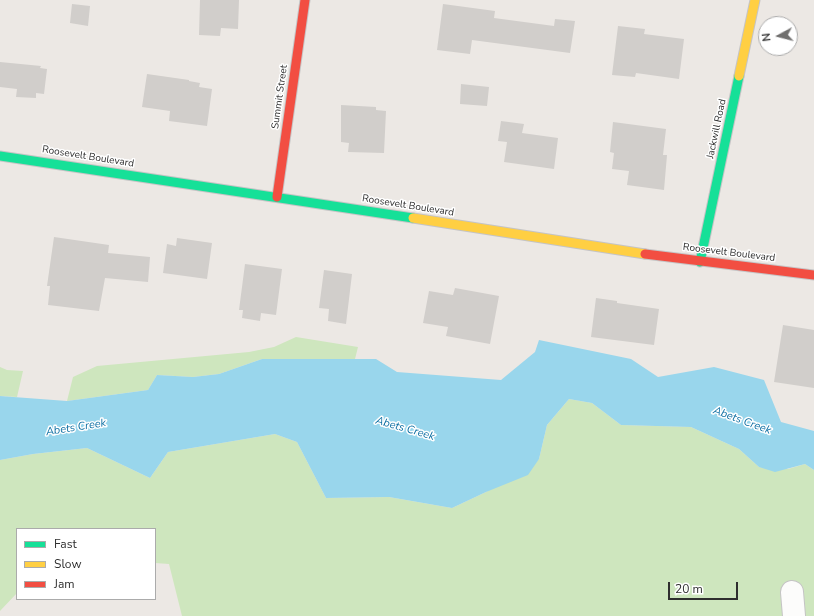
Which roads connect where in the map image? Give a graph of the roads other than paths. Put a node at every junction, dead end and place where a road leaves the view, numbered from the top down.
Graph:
1 (305, 0) edge
2 (755, 0) edge
3 (0, 156) edge
4 (277, 197) junction
5 (700, 262) junction
6 (814, 275) edge
7 (792, 592) dead end
8 (794, 616) edge

1 - 4 street, Summit Street
2 - 5 street, Jackwill Road
3 - 4 street, Roosevelt Boulevard
4 - 5 street, Roosevelt Boulevard
5 - 6 street, Roosevelt Boulevard
7 - 8 street

